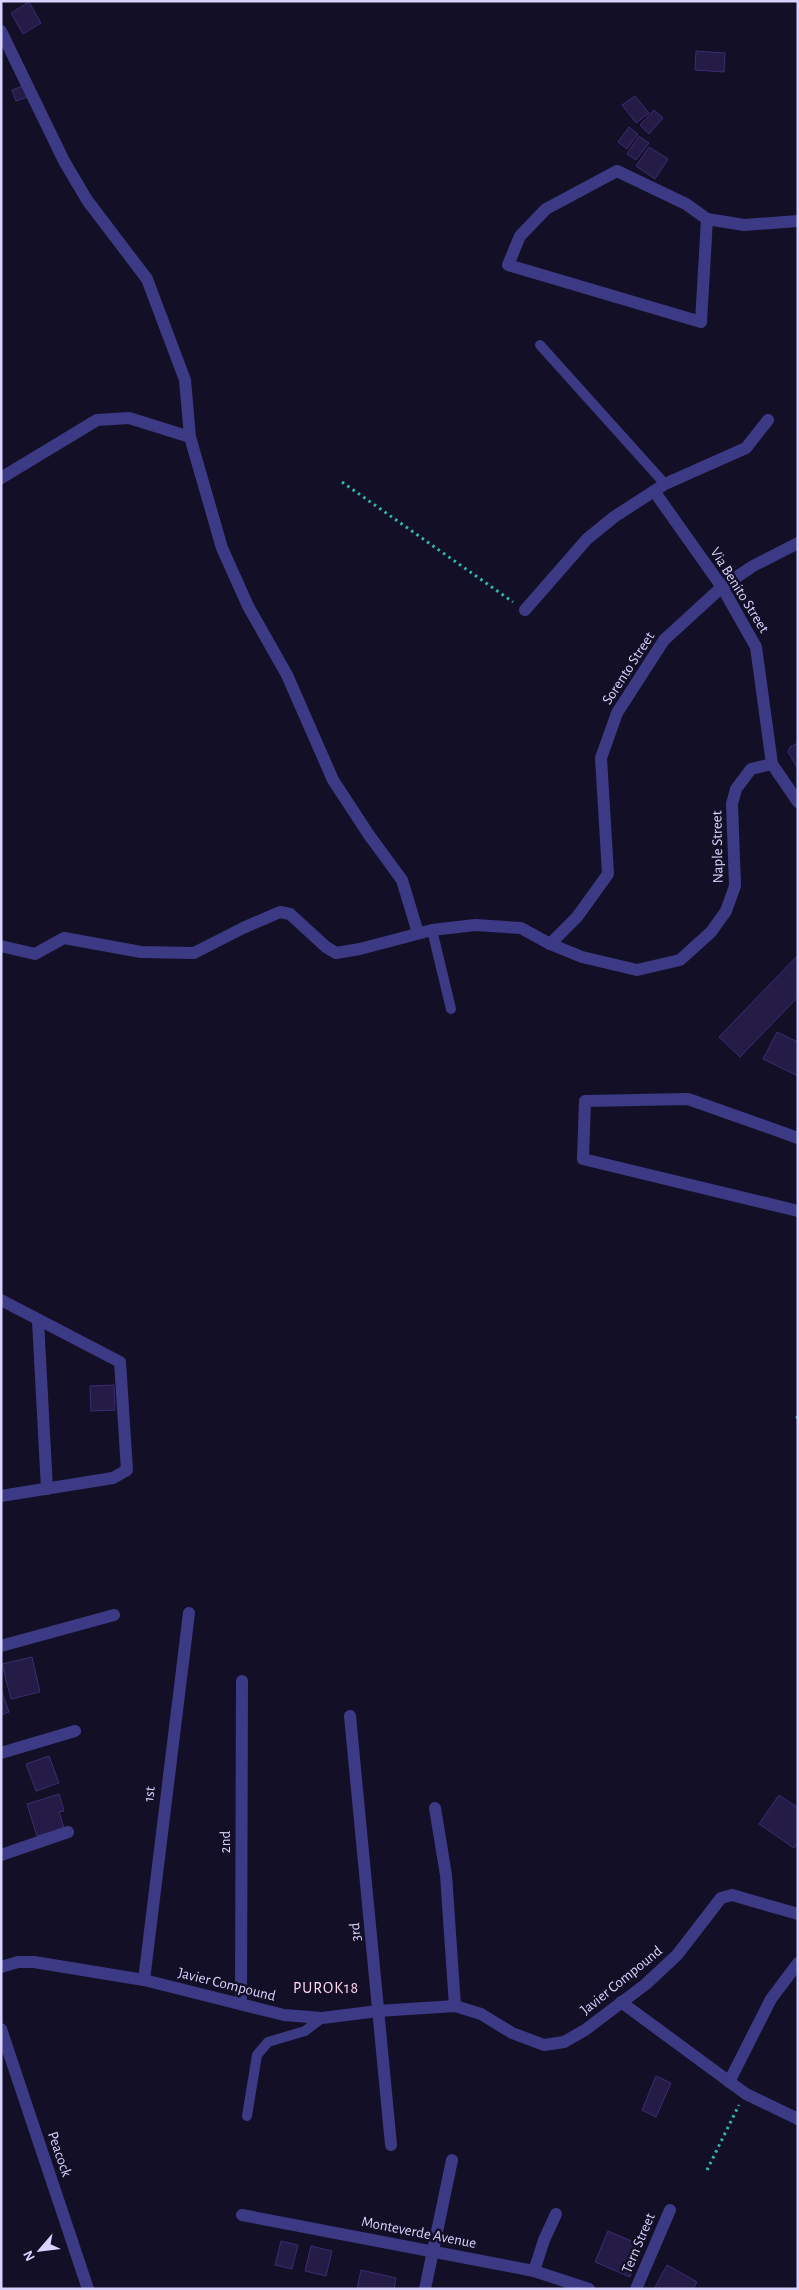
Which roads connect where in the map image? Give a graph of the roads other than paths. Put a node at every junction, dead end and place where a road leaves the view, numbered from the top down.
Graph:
1 (1, 31) edge
2 (708, 219) junction
3 (798, 221) edge
4 (540, 346) dead end
5 (768, 420) dead end
6 (190, 436) junction
7 (1, 478) edge
8 (666, 484) junction
9 (654, 490) junction
10 (798, 544) edge
11 (722, 586) junction
12 (525, 610) road end
13 (772, 764) junction
14 (798, 802) edge
15 (432, 930) junction
16 (418, 933) junction
17 (550, 944) junction
18 (1, 946) edge
19 (451, 1009) dead end
20 (798, 1138) edge
21 (798, 1210) edge
22 (1, 1300) edge
23 (38, 1321) junction
24 (47, 1490) junction
25 (1, 1496) edge
26 (189, 1613) dead end
27 (114, 1615) dead end
28 (1, 1646) edge
29 (242, 1681) dead end
30 (350, 1716) dead end
31 (75, 1731) dead end
32 (1, 1753) edge
33 (435, 1808) dead end
34 (68, 1832) dead end
35 (1, 1855) edge
36 (798, 1914) edge
37 (798, 1963) edge
38 (1, 1967) edge
39 (144, 1980) junction
40 (621, 2002) junction
41 (241, 2003) junction
42 (455, 2006) junction
43 (378, 2011) junction
44 (322, 2018) junction
45 (1, 2029) edge
46 (729, 2082) junction
47 (248, 2116) dead end
48 (798, 2119) edge
49 (391, 2145) dead end
50 (452, 2160) dead end
51 (670, 2210) dead end
52 (556, 2214) dead end
53 (242, 2215) dead end
54 (432, 2251) junction
55 (534, 2271) junction
56 (88, 2289) edge
57 (425, 2289) edge
58 (589, 2289) edge
59 (636, 2289) edge

1 - 6 street
2 - 2 street
2 - 3 street
4 - 8 lane
5 - 8 street
6 - 7 street
6 - 16 street
8 - 9 street
9 - 11 street, Via Benito Street
9 - 12 street
10 - 11 street, Sorento Street
11 - 13 street, Via Benito Street
11 - 17 street, Sorento Street
13 - 14 street, Via Benito Street
13 - 17 street, Naple Street
15 - 16 street, Naple Street
15 - 17 street, Naple Street
15 - 19 lane
16 - 18 street, Naple Street
20 - 21 street
22 - 23 street
23 - 24 street
23 - 24 street
24 - 25 street
26 - 39 street, 1st
27 - 28 street
29 - 41 street, 2nd
30 - 43 street, 3rd
31 - 32 street
33 - 42 street
34 - 35 street
36 - 40 street, Javier Compound
37 - 46 street
38 - 39 street, Javier Compound
39 - 41 street, Javier Compound
40 - 42 street, Javier Compound
40 - 46 street
41 - 44 street, Javier Compound
42 - 43 street, Javier Compound
43 - 44 street, Javier Compound
43 - 49 street, 3rd
44 - 47 lane
45 - 56 street, Peacock
46 - 48 street
50 - 54 street
51 - 59 street, Tern Street
52 - 55 street
53 - 54 street, Monteverde Avenue
54 - 55 street, Monteverde Avenue
54 - 57 street
55 - 58 street, Monteverde Avenue

